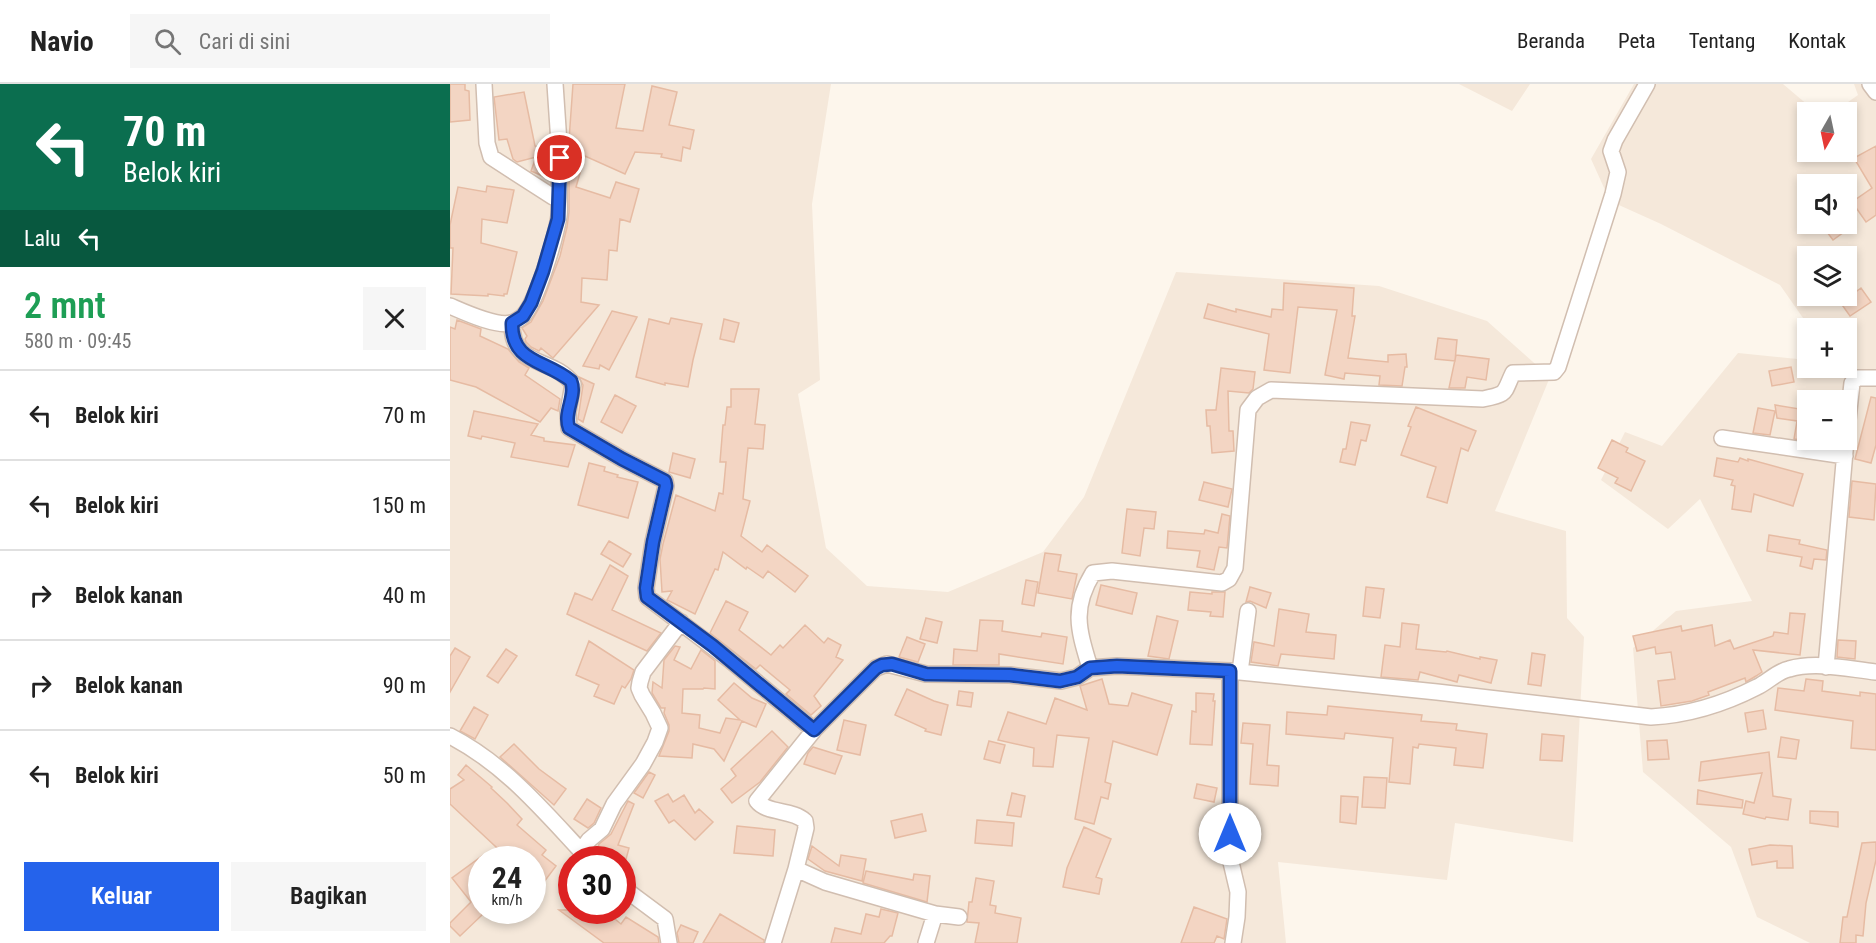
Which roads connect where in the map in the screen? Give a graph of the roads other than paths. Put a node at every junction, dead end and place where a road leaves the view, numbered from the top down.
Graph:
1 (484, 84) edge
2 (555, 84) edge
3 (1647, 84) edge
4 (1870, 84) edge
5 (1876, 93) edge
6 (559, 198) junction
7 (450, 306) edge
8 (512, 323) junction
9 (1876, 378) edge
10 (1851, 390) edge
11 (1722, 438) dead end
12 (1845, 450) edge
13 (1845, 456) junction
14 (1248, 610) dead end
15 (681, 622) junction
16 (1826, 667) junction
17 (1090, 668) junction
18 (1235, 672) junction
19 (1876, 672) edge
20 (814, 730) junction
21 (450, 736) edge
22 (577, 846) edge
23 (588, 846) edge
24 (796, 869) junction
25 (636, 897) edge
26 (935, 914) junction
27 (959, 917) dead end
28 (669, 943) edge
29 (773, 943) edge
30 (926, 943) edge
31 (1233, 943) edge

1 - 6 street
2 - 6 street
3 - 17 street
4 - 5 street
6 - 8 street
7 - 8 street
8 - 15 street
9 - 10 street
11 - 13 street
12 - 13 street
13 - 16 street
14 - 18 street
15 - 20 street
15 - 23 street
16 - 18 street
16 - 19 street
17 - 18 street
17 - 20 street
18 - 31 street
20 - 24 street
21 - 22 street
24 - 26 street
24 - 29 street
25 - 28 street
26 - 27 street
26 - 30 street

